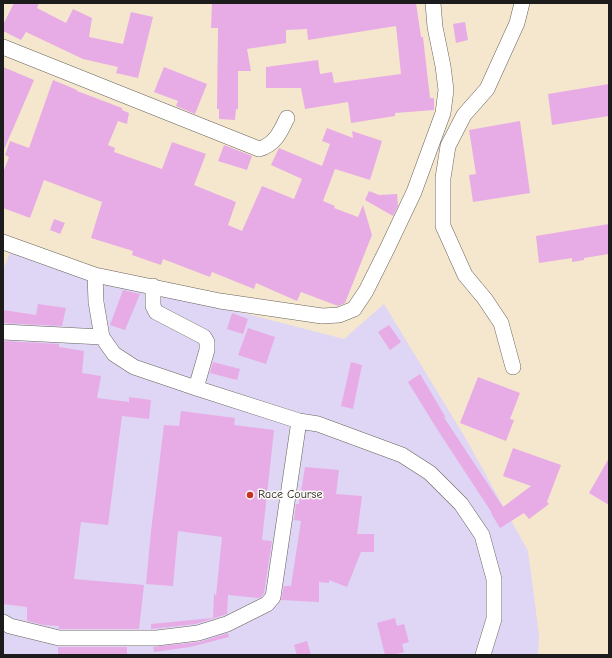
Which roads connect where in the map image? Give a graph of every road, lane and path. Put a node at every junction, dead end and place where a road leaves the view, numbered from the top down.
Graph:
1 (433, 3) edge
2 (522, 3) edge
3 (3, 47) edge
4 (287, 118) dead end
5 (3, 242) edge
6 (95, 275) junction
7 (153, 286) junction
8 (3, 332) edge
9 (102, 337) junction
10 (513, 367) dead end
11 (196, 388) junction
12 (299, 421) junction
13 (3, 622) edge
14 (483, 655) edge

1 - 7 street
2 - 10 street
3 - 4 street
5 - 6 street
6 - 7 street
6 - 9 street
7 - 11 street
8 - 9 street
9 - 11 street
11 - 12 street
12 - 13 street
12 - 14 street

